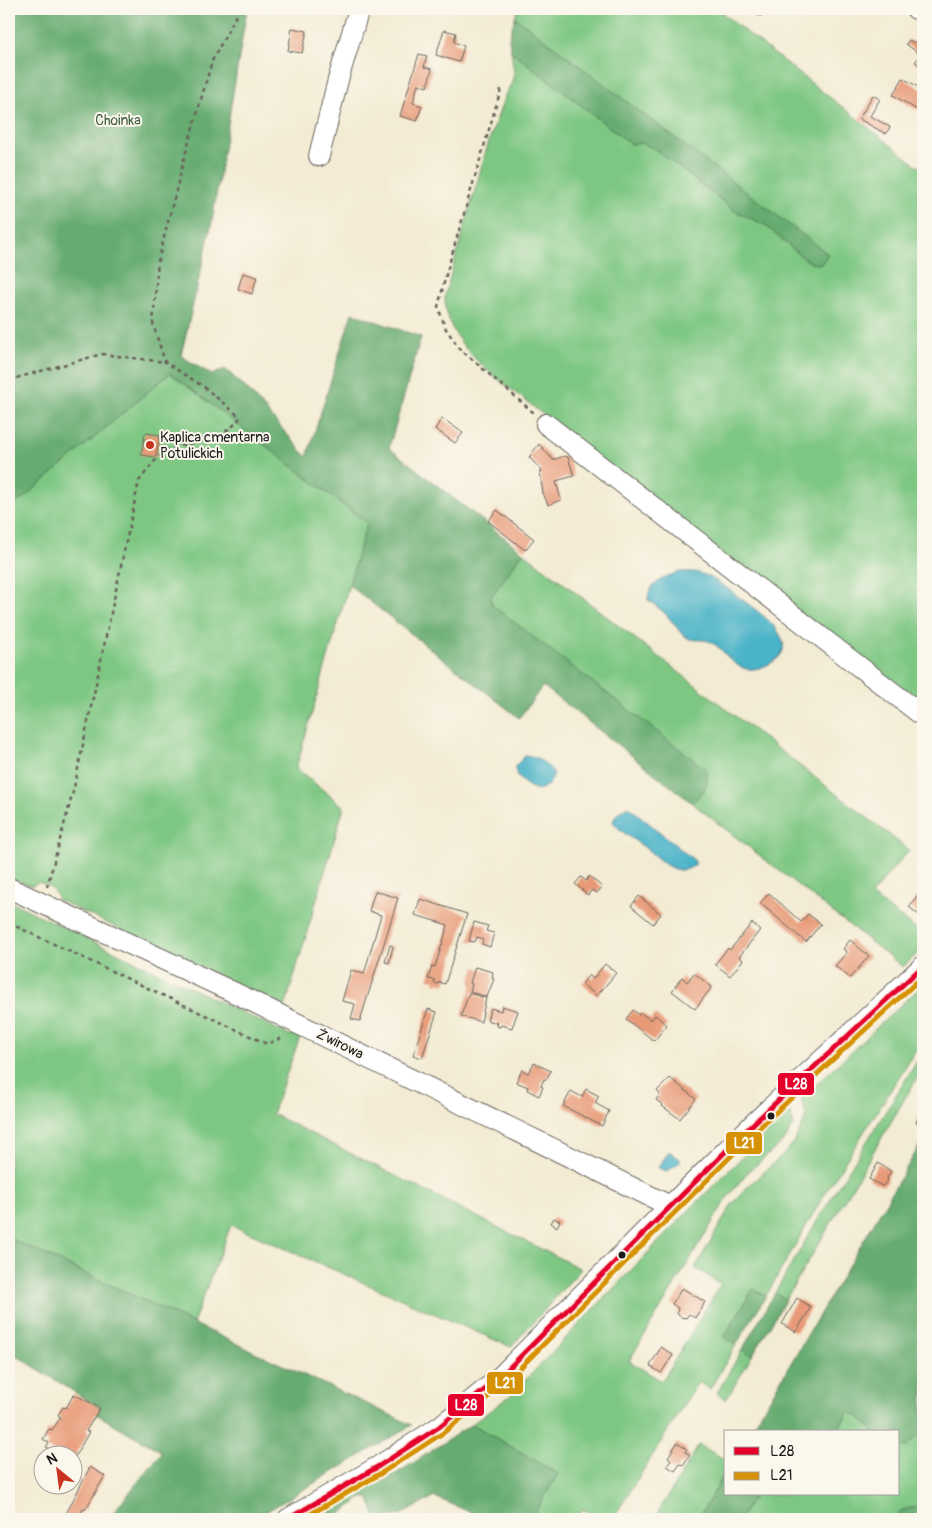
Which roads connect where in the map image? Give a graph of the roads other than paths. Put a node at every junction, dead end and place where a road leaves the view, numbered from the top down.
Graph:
1 (359, 9) edge
2 (916, 9) edge
3 (923, 11) edge
4 (319, 156) dead end
5 (546, 424) road end
6 (923, 716) edge
7 (9, 888) edge
8 (923, 966) edge
9 (670, 1206) junction
10 (288, 1519) edge

1 - 4 street
2 - 3 street
5 - 6 street
7 - 9 street, Żwirowa
8 - 9 street
9 - 10 street

